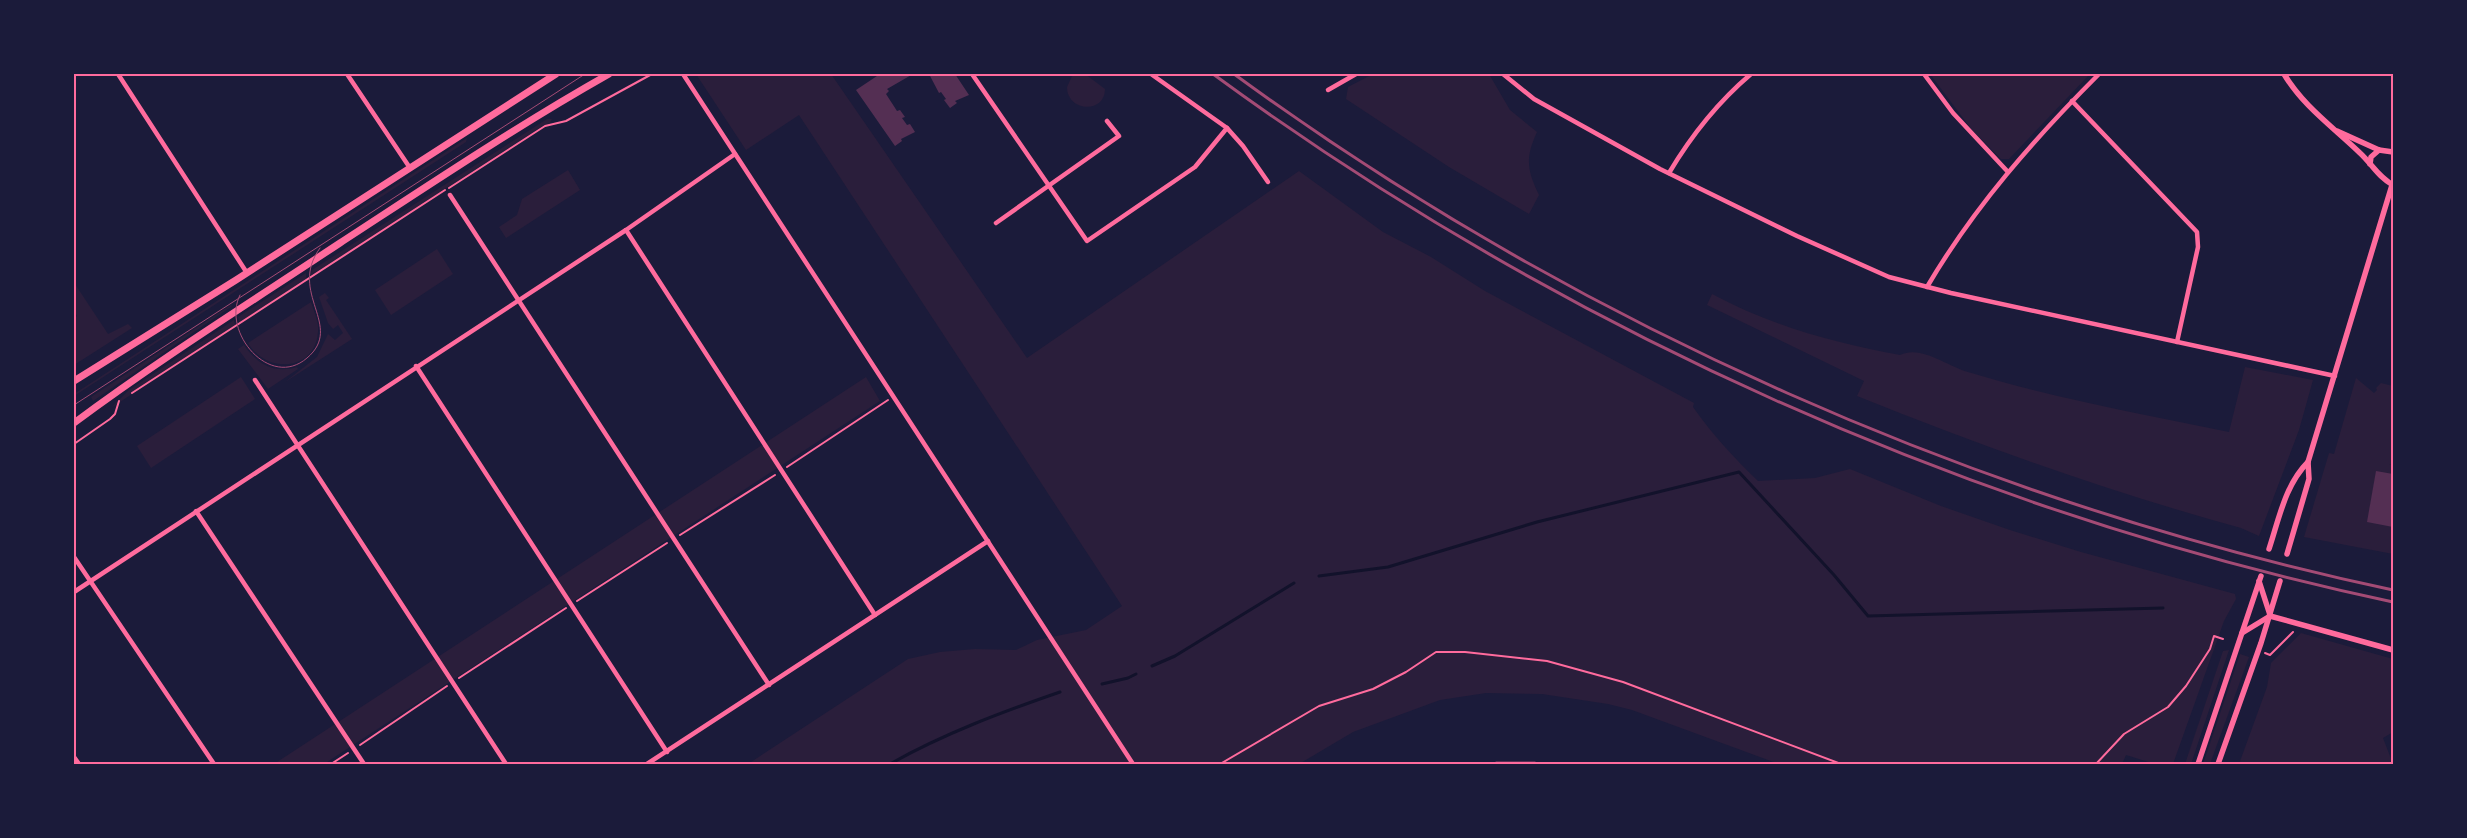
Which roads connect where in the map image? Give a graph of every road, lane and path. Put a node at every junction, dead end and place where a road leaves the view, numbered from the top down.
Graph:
1 (118, 74) edge
2 (347, 74) edge
3 (556, 74) edge
4 (609, 74) edge
5 (652, 74) edge
6 (683, 74) edge
7 (972, 74) edge
8 (1151, 74) edge
9 (1356, 74) edge
10 (1503, 74) edge
11 (1751, 74) edge
12 (1924, 74) edge
13 (2099, 74) edge
14 (2284, 74) edge
15 (1328, 90) dead end
16 (2072, 101) junction
17 (1107, 121) dead end
18 (1227, 128) junction
19 (2335, 130) junction
20 (2379, 150) junction
21 (2393, 152) edge
22 (735, 154) junction
23 (2370, 164) junction
24 (410, 168) junction
25 (2008, 172) junction
26 (1669, 173) junction
27 (1268, 182) dead end
28 (1049, 185) junction
29 (2392, 185) edge
30 (450, 195) dead end
31 (996, 223) dead end
32 (626, 230) junction
33 (247, 273) junction
34 (1927, 287) junction
35 (519, 300) junction
36 (2177, 342) junction
37 (416, 366) junction
38 (2335, 376) junction
39 (254, 380) dead end
40 (74, 381) edge
41 (894, 396) junction
42 (74, 423) edge
43 (298, 443) junction
44 (74, 444) edge
45 (2308, 462) junction
46 (781, 471) junction
47 (196, 511) junction
48 (674, 539) junction
49 (988, 541) junction
50 (2269, 549) dead end
51 (2287, 554) dead end
52 (74, 557) edge
53 (90, 581) junction
54 (2280, 581) dead end
55 (74, 592) edge
56 (570, 605) junction
57 (875, 615) junction
58 (2270, 616) junction
59 (2295, 630) dead end
60 (2242, 633) junction
61 (2223, 639) dead end
62 (2393, 650) edge
63 (2265, 653) dead end
64 (453, 682) junction
65 (769, 685) junction
66 (354, 749) junction
67 (667, 752) junction
68 (74, 757) edge
69 (79, 764) edge
70 (214, 764) edge
71 (331, 764) edge
72 (364, 764) edge
73 (506, 764) edge
74 (647, 764) edge
75 (1133, 764) edge
76 (1220, 764) edge
77 (1496, 764) edge
78 (1535, 764) edge
79 (1841, 764) edge
80 (2096, 764) edge
81 (2198, 764) edge
82 (2218, 764) edge

1 - 33 street
2 - 24 street
3 - 24 main road
4 - 42 main road
5 - 44 path
6 - 22 street
7 - 28 street
8 - 18 street
9 - 15 street
10 - 26 street
11 - 26 street
12 - 25 street
13 - 16 street
14 - 19 street
16 - 25 street
16 - 36 street
17 - 28 street
18 - 27 street
18 - 28 street
19 - 20 street
19 - 23 street
20 - 21 street
20 - 23 street
22 - 32 street
22 - 41 street
23 - 29 street
24 - 33 main road
25 - 34 street
26 - 34 street
28 - 31 street
29 - 38 street
30 - 35 street
32 - 35 street
32 - 46 street
33 - 40 main road
34 - 36 street
35 - 37 street
35 - 48 street
36 - 38 street
37 - 43 street
37 - 56 street
38 - 45 street
39 - 43 street
41 - 46 path
41 - 49 street
43 - 47 street
43 - 64 street
45 - 50 street
45 - 51 street
46 - 48 path
46 - 57 street
47 - 53 street
47 - 66 street
48 - 56 path
48 - 65 street
49 - 57 street
49 - 75 street
52 - 53 street
53 - 55 street
53 - 70 street
54 - 58 street
56 - 64 path
56 - 67 street
57 - 65 street
58 - 60 street
58 - 60 street
58 - 62 street
58 - 82 street
59 - 63 path
60 - 81 street
61 - 80 path
64 - 66 path
64 - 73 street
65 - 67 street
66 - 71 path
66 - 72 street
67 - 74 street
68 - 69 street
76 - 79 path
77 - 78 street

